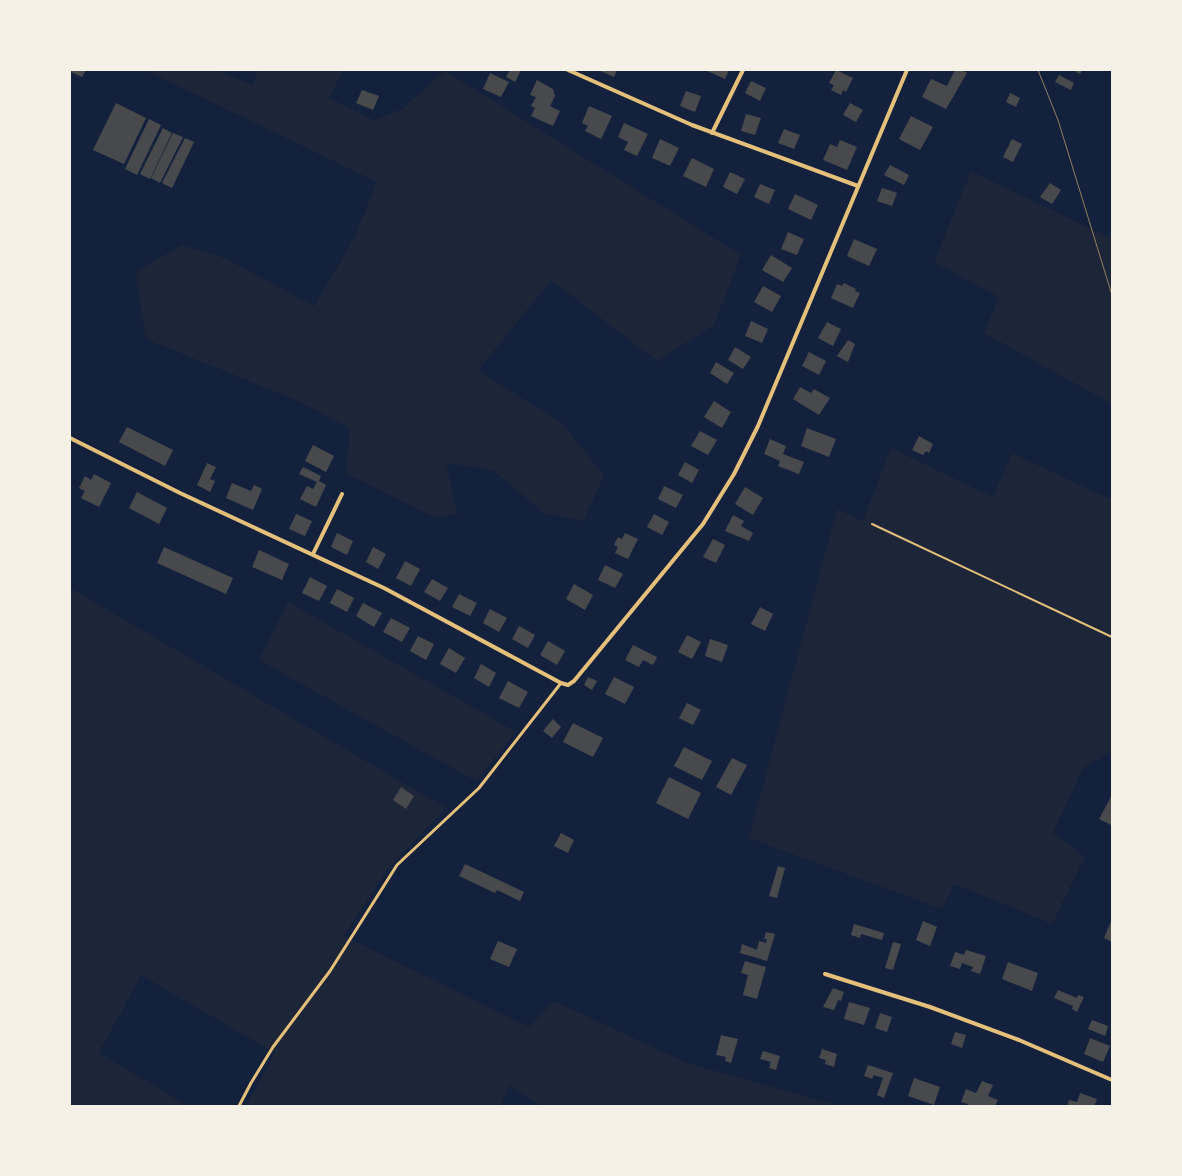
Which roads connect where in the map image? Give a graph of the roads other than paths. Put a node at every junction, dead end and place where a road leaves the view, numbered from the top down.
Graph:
1 (568, 70) edge
2 (743, 70) edge
3 (907, 70) edge
4 (577, 72) edge
5 (712, 132) junction
6 (858, 186) junction
7 (70, 438) edge
8 (342, 494) dead end
9 (313, 554) junction
10 (561, 683) junction
11 (824, 974) dead end
12 (1112, 1080) edge
13 (239, 1106) edge

1 - 4 street
2 - 5 street
3 - 6 street
4 - 5 street
5 - 6 street
6 - 10 street
7 - 9 street
8 - 9 street
9 - 10 street
10 - 13 lane
11 - 12 street

